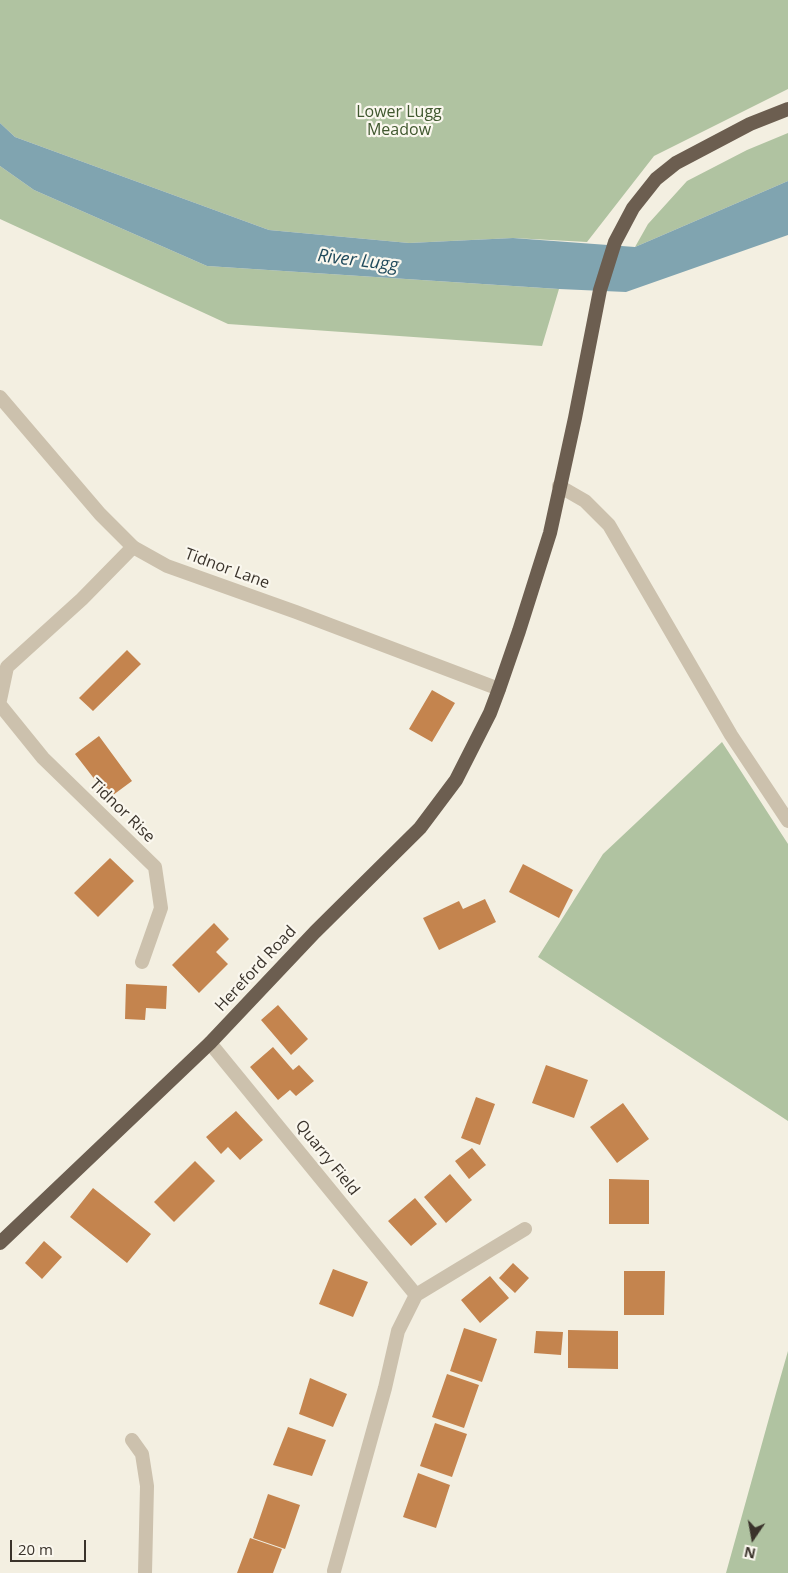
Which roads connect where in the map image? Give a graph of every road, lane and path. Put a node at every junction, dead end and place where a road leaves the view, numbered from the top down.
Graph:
1 (788, 109) edge
2 (0, 396) edge
3 (559, 486) junction
4 (133, 547) junction
5 (499, 690) junction
6 (0, 700) edge
7 (0, 705) edge
8 (788, 821) edge
9 (142, 962) dead end
10 (210, 1043) junction
11 (525, 1229) dead end
12 (0, 1242) edge
13 (416, 1295) junction
14 (132, 1440) dead end
15 (334, 1571) dead end
16 (145, 1573) edge

1 - 3 highway, Hereford Road
2 - 4 street, Tidnor Lane
3 - 5 highway, Hereford Road
3 - 8 street
4 - 5 street, Tidnor Lane
4 - 6 street
5 - 10 highway, Hereford Road
7 - 9 street, Tidnor Rise
10 - 12 highway, Hereford Road
10 - 13 street, Quarry Field
11 - 13 street
13 - 15 street
14 - 16 street

